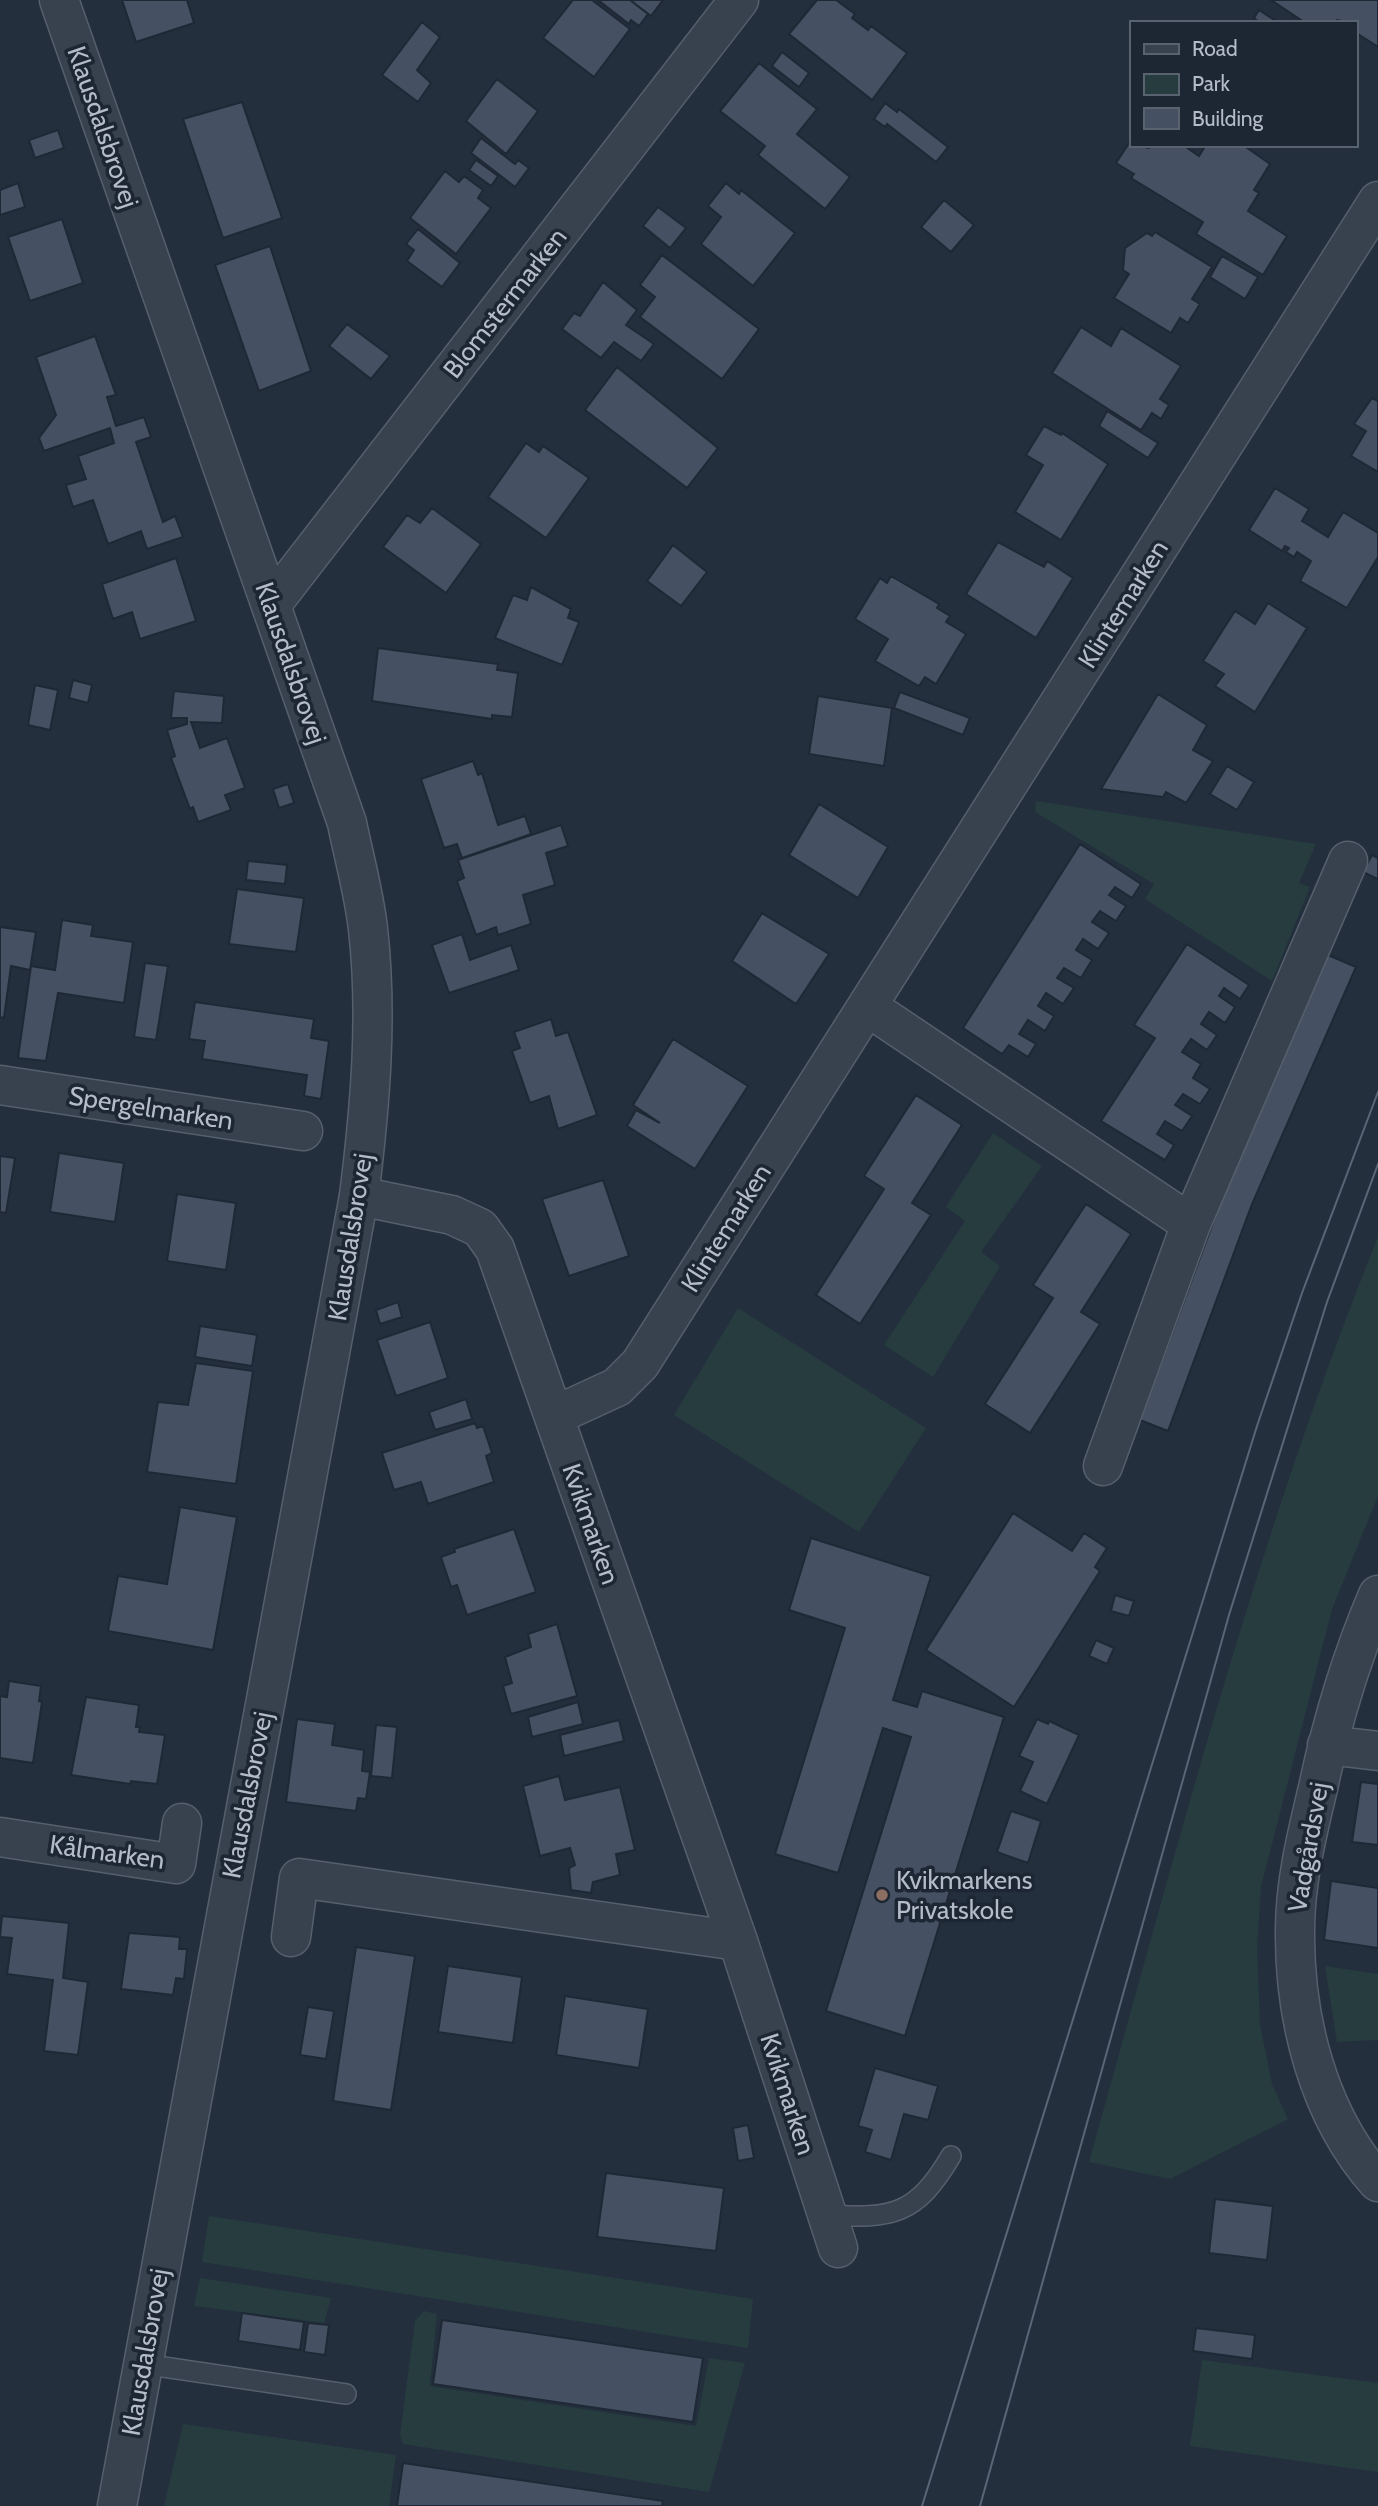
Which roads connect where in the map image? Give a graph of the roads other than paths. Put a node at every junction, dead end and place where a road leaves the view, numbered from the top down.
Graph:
1 (59, 0) edge
2 (739, 0) edge
3 (1378, 201) edge
4 (271, 606) junction
5 (1348, 861) dead end
6 (867, 1007) junction
7 (0, 1085) edge
8 (303, 1131) dead end
9 (359, 1196) junction
10 (1191, 1224) junction
11 (554, 1416) junction
12 (1103, 1466) dead end
13 (1378, 1595) edge
14 (1327, 1745) junction
15 (1378, 1751) edge
16 (182, 1823) dead end
17 (0, 1837) edge
18 (290, 1937) dead end
19 (738, 1941) junction
20 (951, 2155) dead end
21 (1378, 2182) edge
22 (833, 2231) joint
23 (143, 2364) junction
24 (346, 2394) dead end
25 (117, 2506) edge

1 - 4 street, Klausdalsbrovej
2 - 4 street, Blomstermarken
3 - 6 street, Klintemarken
4 - 9 street, Klausdalsbrovej
5 - 10 street
6 - 10 street
6 - 11 street, Klintemarken
7 - 8 street, Spergelmarken
9 - 11 street, Kvikmarken
9 - 23 street, Klausdalsbrovej
10 - 12 street
11 - 19 street, Kvikmarken
13 - 14 street, Vadgårdsvej
14 - 15 street, Vadgårdsvej
14 - 21 street, Vadgårdsvej
16 - 17 street, Kålmarken
18 - 19 street
19 - 22 street, Kvikmarken
20 - 22 lane
23 - 24 lane
23 - 25 street, Klausdalsbrovej

